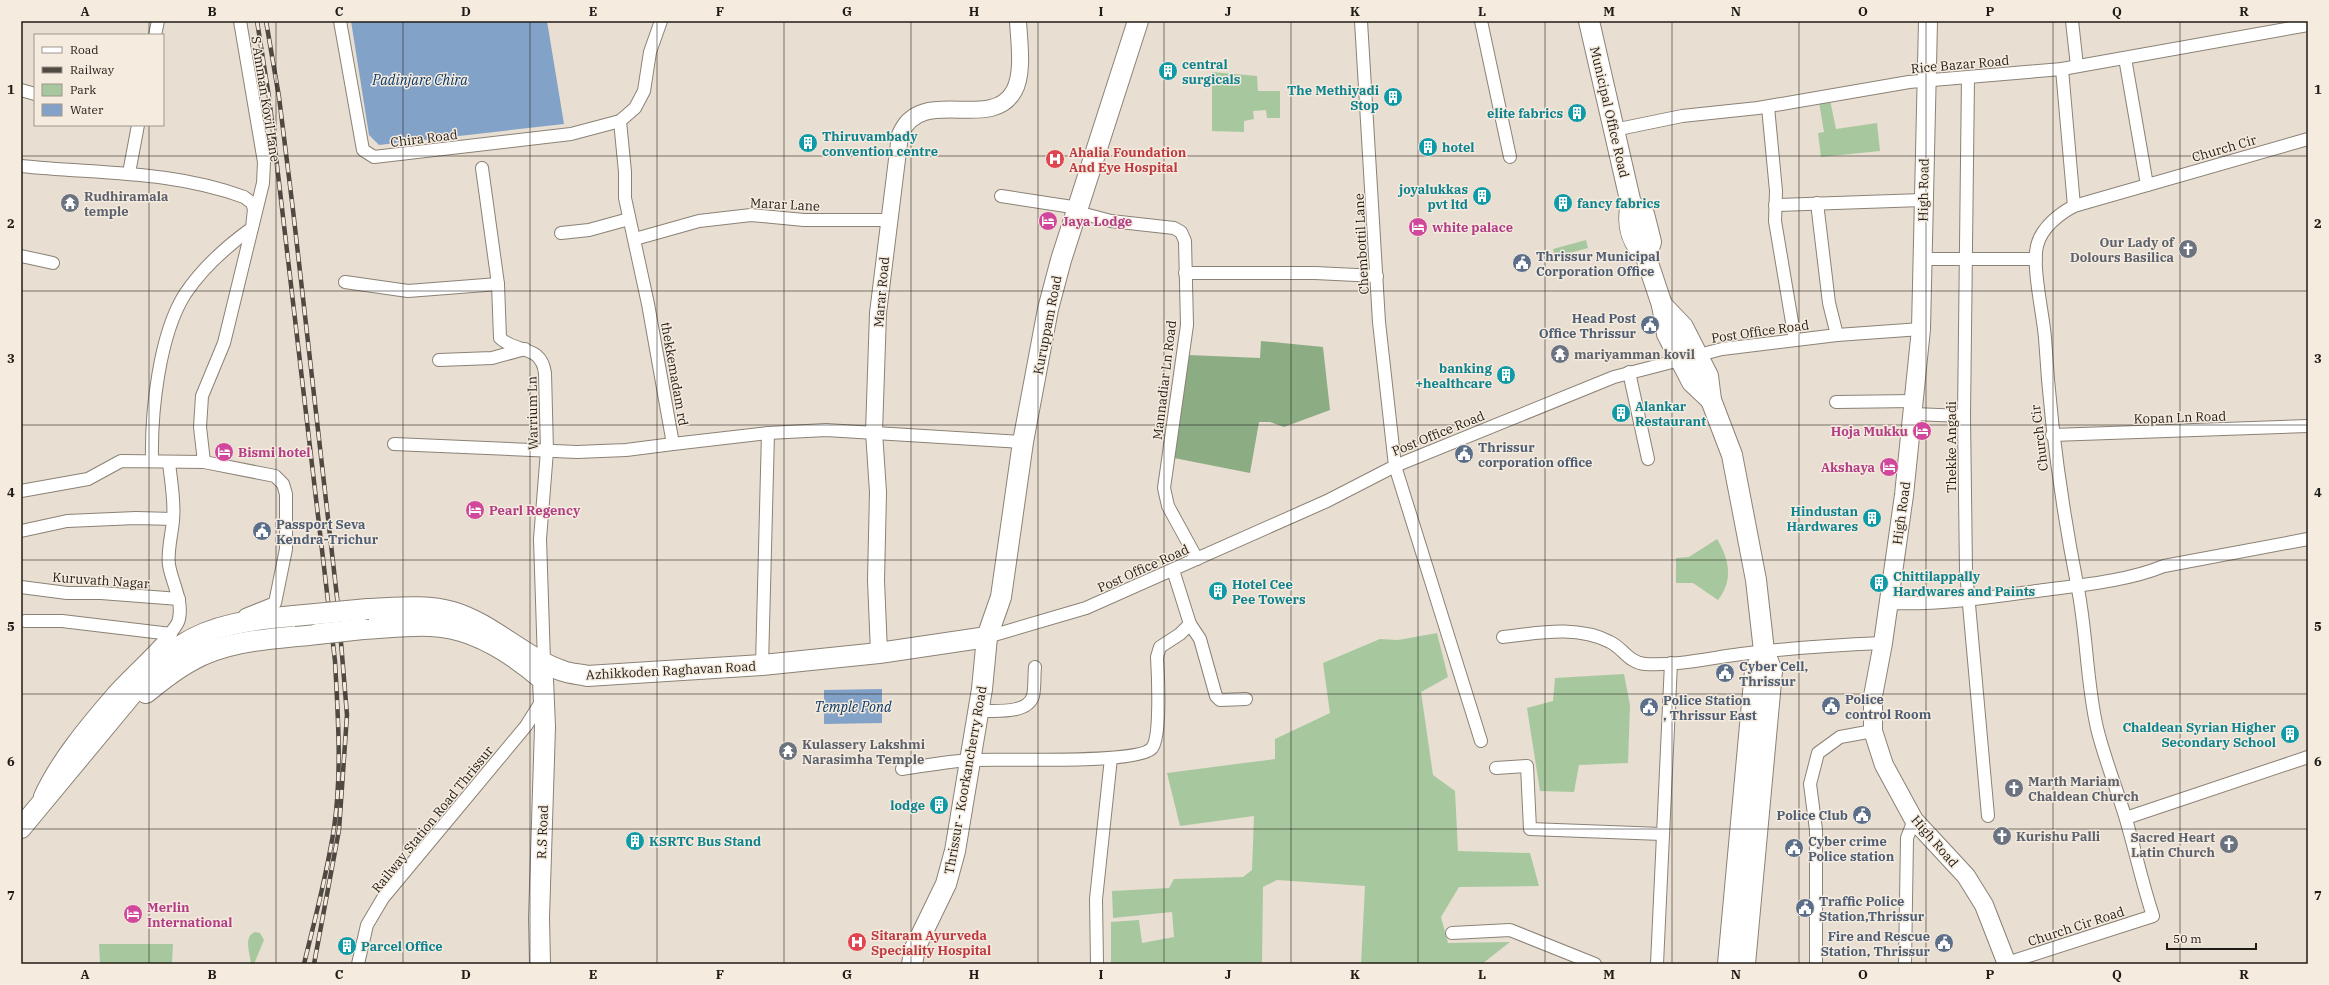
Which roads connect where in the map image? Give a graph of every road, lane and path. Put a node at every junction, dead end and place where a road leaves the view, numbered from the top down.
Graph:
1 (158, 21) edge
2 (240, 21) edge
3 (340, 21) edge
4 (661, 21) edge
5 (1018, 21) edge
6 (1138, 21) edge
7 (1361, 21) edge
8 (1481, 21) edge
9 (1589, 21) edge
10 (1928, 21) edge
11 (2072, 21) edge
12 (2308, 25) edge
13 (155, 34) edge
14 (2125, 58) junction
15 (2077, 66) junction
16 (2062, 69) junction
17 (1968, 77) junction
18 (1927, 80) junction
19 (21, 90) edge
20 (34, 94) edge
21 (1768, 107) junction
22 (620, 121) junction
23 (138, 126) edge
24 (1614, 130) junction
25 (2308, 139) edge
26 (1510, 156) dead end
27 (21, 166) edge
28 (482, 168) dead end
29 (129, 173) junction
30 (2147, 185) junction
31 (1002, 196) dead end
32 (1922, 200) junction
33 (1817, 203) junction
34 (1775, 205) junction
35 (2074, 206) junction
36 (1078, 210) junction
37 (629, 219) junction
38 (888, 220) junction
39 (252, 228) junction
40 (561, 233) dead end
41 (635, 239) junction
42 (21, 256) edge
43 (2036, 258) junction
44 (1923, 259) junction
45 (1967, 259) junction
46 (53, 263) dead end
47 (1185, 273) junction
48 (1377, 276) junction
49 (345, 282) dead end
50 (498, 284) junction
51 (1921, 329) junction
52 (1837, 335) junction
53 (1795, 340) junction
54 (526, 349) junction
55 (1688, 357) junction
56 (439, 360) dead end
57 (1629, 372) junction
58 (1836, 402) dead end
59 (1914, 407) junction
60 (1964, 416) junction
61 (2308, 426) edge
62 (874, 432) junction
63 (768, 433) junction
64 (2052, 435) junction
65 (1023, 442) junction
66 (394, 444) dead end
67 (673, 444) junction
68 (547, 451) junction
69 (1648, 459) dead end
70 (152, 460) junction
71 (169, 462) junction
72 (204, 462) junction
73 (1396, 466) junction
74 (21, 491) edge
75 (173, 519) junction
76 (21, 531) edge
77 (2308, 539) edge
78 (1197, 559) junction
79 (1173, 570) junction
80 (2078, 586) junction
81 (21, 588) edge
82 (179, 599) junction
83 (1969, 600) junction
84 (1889, 603) junction
85 (25, 621) dead end
86 (1190, 624) junction
87 (212, 629) junction
88 (171, 634) junction
89 (987, 637) junction
90 (1503, 637) dead end
91 (1883, 643) junction
92 (1764, 651) junction
93 (879, 653) junction
94 (1671, 663) junction
95 (762, 665) junction
96 (1035, 667) dead end
97 (587, 676) junction
98 (544, 681) junction
99 (1246, 699) dead end
100 (978, 711) junction
101 (110, 722) junction
102 (1873, 731) junction
103 (1481, 741) dead end
104 (2308, 757) edge
105 (1111, 758) junction
106 (971, 760) junction
107 (1496, 768) dead end
108 (902, 769) dead end
109 (1988, 816) dead end
110 (2126, 818) junction
111 (1914, 820) junction
112 (25, 823) edge
113 (1662, 834) junction
114 (2152, 916) joint
115 (1452, 933) dead end
116 (539, 962) edge
117 (1816, 962) dead end
118 (2007, 963) edge
119 (358, 964) edge
120 (912, 964) edge
121 (1097, 964) edge
122 (1595, 964) edge
123 (1657, 964) edge
124 (1728, 964) edge
125 (1745, 964) edge
126 (1905, 964) edge

1 - 13 street
2 - 39 street, S Amman Kovil Lane
3 - 22 street, Chira Road
4 - 22 street
5 - 38 street, Marar Road
6 - 36 main road, Kuruppam Road
7 - 48 street, Chembottil Lane
8 - 26 street
9 - 24 main road, Municipal Office Road
10 - 18 main road, High Road
11 - 15 street
12 - 14 street, Rice Bazar Road
14 - 15 street, Rice Bazar Road
14 - 30 street
15 - 16 street, Rice Bazar Road
16 - 17 street, Rice Bazar Road
16 - 35 street
17 - 18 street, Rice Bazar Road
17 - 45 street, Thekke Angadi
18 - 21 street, Rice Bazar Road
18 - 32 main road, High Road
19 - 20 street
21 - 24 street, Rice Bazar Road
21 - 34 street
22 - 37 street, thekkemadam rd
23 - 29 street
24 - 55 main road, Municipal Office Road
25 - 30 street, Church Cir
27 - 29 street
28 - 50 street, Warrium Ln
29 - 39 street
30 - 35 street, Church Cir
31 - 36 street, Mannadiar Ln Road
32 - 33 street
32 - 44 main road, High Road
33 - 34 street
33 - 52 street
34 - 53 street
35 - 43 street, Church Cir
36 - 47 street, Mannadiar Ln Road
36 - 65 main road, Kuruppam Road
37 - 40 street
37 - 41 street, thekkemadam rd
38 - 41 street, Marar Lane
38 - 62 street, Marar Road
39 - 70 street
39 - 72 street
41 - 67 street, thekkemadam rd
42 - 46 street
43 - 45 street
43 - 64 street, Church Cir
44 - 45 street
44 - 51 main road, High Road
45 - 60 street, Thekke Angadi
47 - 48 street
47 - 78 street, Mannadiar Ln Road
48 - 73 street, Chembottil Lane
49 - 50 street
50 - 54 street, Warrium Ln
51 - 52 street, Post Office Road
51 - 59 main road, High Road
52 - 53 street, Post Office Road
53 - 55 street, Post Office Road
54 - 56 street
54 - 68 street, Warrium Ln
55 - 57 street, Post Office Road
55 - 92 main road, Municipal Office Road
57 - 69 street
57 - 73 street, Post Office Road
58 - 59 street
59 - 60 street
59 - 84 main road, High Road
60 - 83 street, Thekke Angadi
61 - 64 street, Kopan Ln Road
62 - 63 street, thekkemadam rd
62 - 65 street, thekkemadam rd
62 - 93 street, Marar Road
63 - 67 street, thekkemadam rd
63 - 95 street
64 - 80 street, Church Cir
65 - 89 main road, Kuruppam Road
66 - 68 street
67 - 68 street
68 - 98 street, Warrium Ln
70 - 71 street
70 - 74 street
71 - 72 street
71 - 75 street
72 - 87 street
73 - 78 street, Post Office Road
73 - 103 street, Chembottil Lane
75 - 76 street
75 - 82 street
77 - 80 street
78 - 79 street, Post Office Road
79 - 86 street
79 - 89 street, Post Office Road
80 - 83 street
80 - 110 street, Church Cir
81 - 82 street, Kuruvath Nagar
82 - 88 street
83 - 84 street
83 - 109 street, Thekke Angadi
84 - 91 main road, High Road
85 - 88 street
86 - 99 street
86 - 105 street
87 - 98 main road, Azhikkoden Raghavan Road, bridge
87 - 101 main road, Azhikkoden Raghavan Road
88 - 112 street
89 - 93 main road, Azhikkoden Raghavan Road
89 - 100 main road, Thrissur - Koorkancherry Road
90 - 94 street
91 - 92 street
91 - 102 main road, High Road
92 - 94 street
92 - 124 main road
92 - 125 main road
93 - 95 main road, Azhikkoden Raghavan Road
94 - 113 street
95 - 97 main road, Azhikkoden Raghavan Road
96 - 100 street
97 - 98 main road
97 - 98 main road, Azhikkoden Raghavan Road
98 - 101 main road, bridge
98 - 116 main road, R.S Road
98 - 119 street, Railway Station Road Thrissur
100 - 106 main road, Thrissur - Koorkancherry Road
101 - 112 main road
102 - 111 main road, High Road
102 - 117 street
104 - 110 street
105 - 106 street
105 - 121 street
106 - 108 street
106 - 120 main road, Thrissur - Koorkancherry Road
107 - 113 street
110 - 114 street, Church Cir
111 - 118 main road, High Road
111 - 126 street
113 - 123 street
114 - 118 street, Church Cir Road
115 - 122 street

